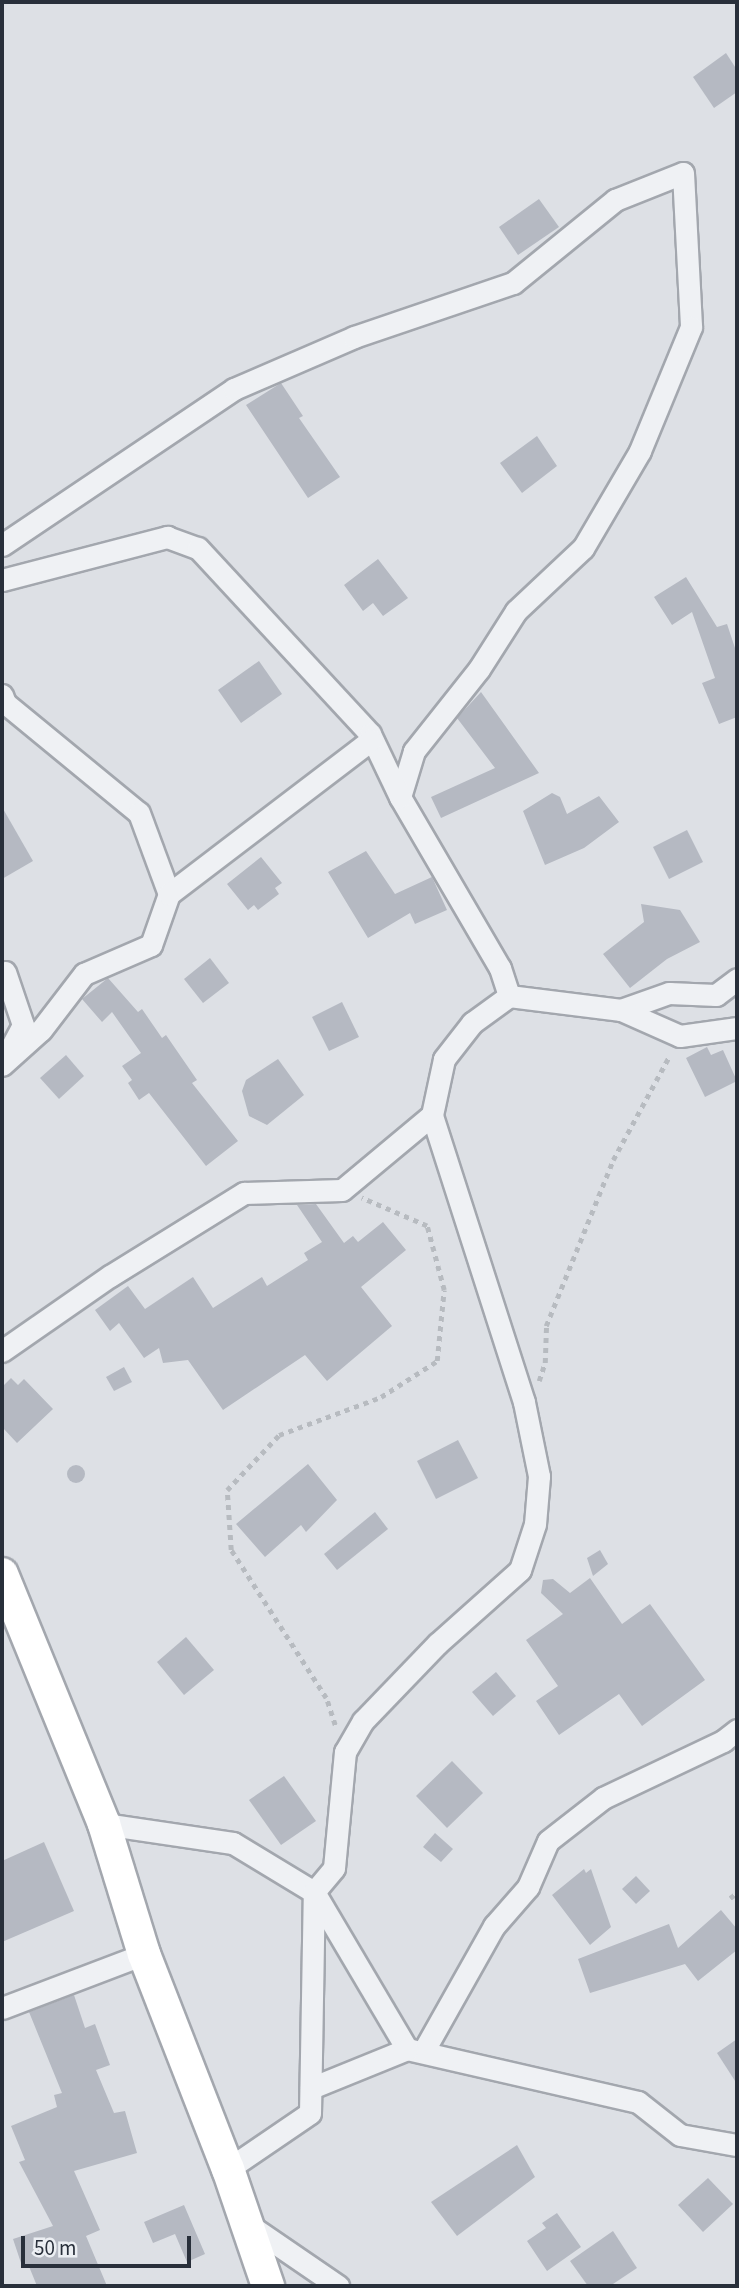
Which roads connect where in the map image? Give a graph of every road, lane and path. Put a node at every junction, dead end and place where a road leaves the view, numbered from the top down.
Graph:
1 (2, 545) edge
2 (2, 580) edge
3 (2, 695) edge
4 (371, 740) junction
5 (400, 797) junction
6 (169, 894) junction
7 (5, 972) dead end
8 (737, 979) edge
9 (509, 996) junction
10 (621, 1010) junction
11 (737, 1028) edge
12 (680, 1037) junction
13 (2, 1065) edge
14 (432, 1115) junction
15 (342, 1189) junction
16 (2, 1351) edge
17 (524, 1402) junction
18 (2, 1574) edge
19 (737, 1730) edge
20 (345, 1752) junction
21 (104, 1824) junction
22 (314, 1892) junction
23 (737, 1893) edge
24 (730, 1898) dead end
25 (144, 1954) junction
26 (2, 2008) edge
27 (415, 2051) junction
28 (311, 2088) junction
29 (737, 2145) edge
30 (228, 2169) junction
31 (244, 2222) junction
32 (268, 2286) edge
33 (338, 2286) edge

1 - 5 street
2 - 4 street
3 - 6 street
4 - 5 street
4 - 6 street
5 - 9 street
6 - 13 street
7 - 13 street
8 - 10 street
9 - 10 street
9 - 14 street
10 - 12 street
11 - 12 street
12 - 17 path
14 - 15 street
14 - 17 street
15 - 16 street
15 - 20 path
17 - 20 street
18 - 21 main road
19 - 27 street
20 - 22 street
21 - 22 street
21 - 25 main road
22 - 27 street
22 - 28 street
23 - 24 path
25 - 26 street
25 - 30 main road
27 - 28 street
27 - 29 street
28 - 30 street
30 - 31 main road
31 - 32 main road
31 - 33 street

